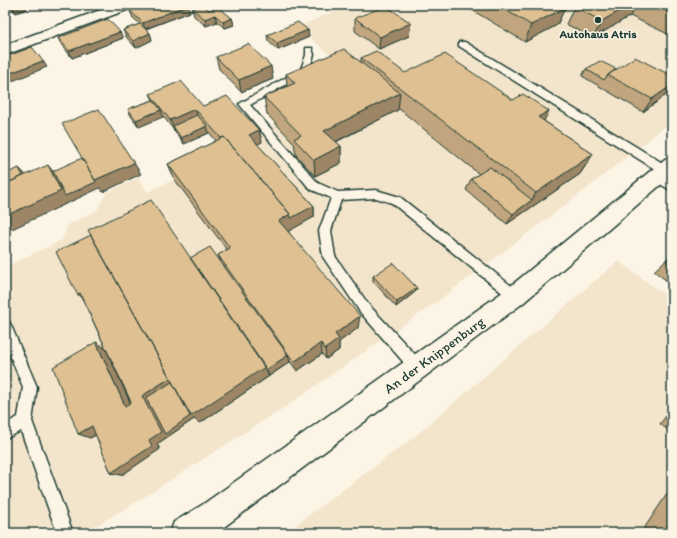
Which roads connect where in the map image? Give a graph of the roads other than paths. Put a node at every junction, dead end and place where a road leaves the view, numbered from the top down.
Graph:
1 (127, 5) edge
2 (462, 44) dead end
3 (5, 50) edge
4 (309, 50) dead end
5 (666, 175) edge
6 (337, 196) junction
7 (515, 296) junction
8 (5, 326) edge
9 (418, 367) junction
10 (25, 421) junction
11 (5, 432) edge
12 (65, 533) edge
13 (185, 533) edge

1 - 3 street
2 - 5 lane
4 - 6 lane
5 - 7 street, An der Knippenburg
6 - 7 lane
6 - 9 lane
7 - 9 street, An der Knippenburg
8 - 10 lane
9 - 13 street, An der Knippenburg
10 - 11 lane
10 - 12 lane

